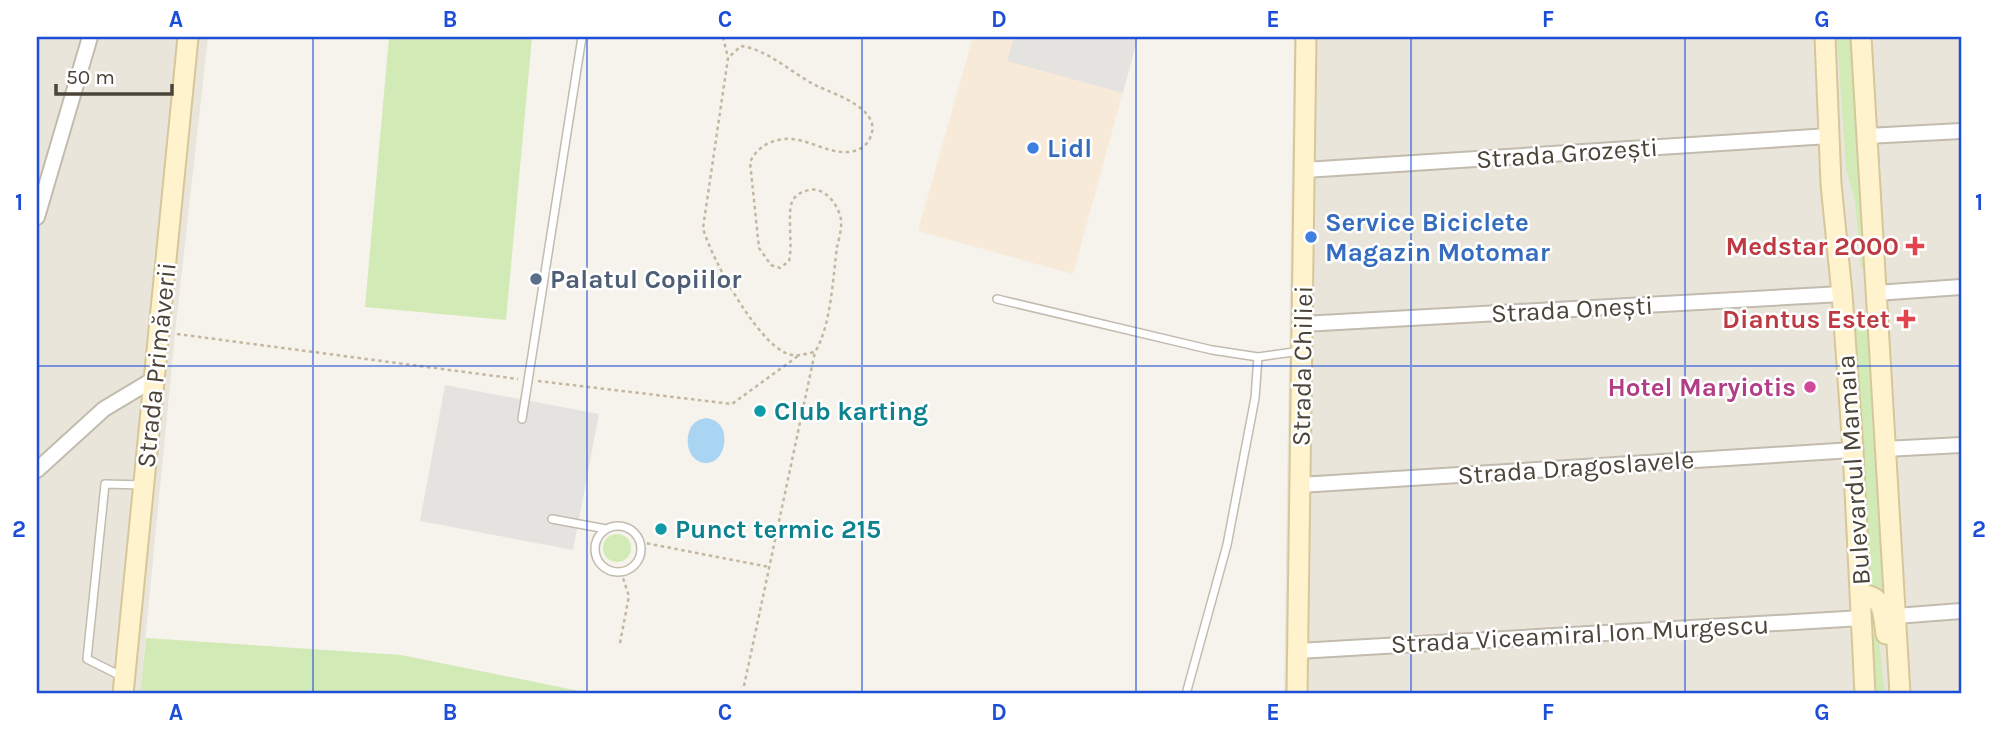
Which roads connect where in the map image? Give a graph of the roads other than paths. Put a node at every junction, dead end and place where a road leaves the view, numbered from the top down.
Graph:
1 (90, 37) edge
2 (188, 37) edge
3 (582, 37) edge
4 (1306, 37) edge
5 (1825, 37) edge
6 (1861, 37) edge
7 (1961, 131) edge
8 (1829, 136) junction
9 (1867, 136) junction
10 (1305, 170) junction
11 (1831, 184) junction
12 (37, 217) edge
13 (1961, 287) edge
14 (1876, 293) junction
15 (1842, 294) junction
16 (997, 299) dead end
17 (1877, 313) junction
18 (1303, 324) junction
19 (1302, 351) junction
20 (1258, 357) junction
21 (154, 379) junction
22 (522, 419) dead end
23 (1961, 445) edge
24 (1885, 449) junction
25 (1853, 450) junction
26 (37, 470) edge
27 (144, 485) junction
28 (1300, 485) junction
29 (552, 519) dead end
30 (606, 529) junction
31 (1861, 595) junction
32 (1961, 611) edge
33 (1896, 616) junction
34 (1862, 618) junction
35 (1298, 651) junction
36 (124, 686) edge
37 (1186, 694) edge
38 (1297, 694) edge
39 (1865, 694) edge
40 (1892, 694) edge
41 (1900, 694) edge

1 - 12 street
2 - 21 main road, Strada Primăverii
3 - 22 lane
4 - 10 main road, Strada Chiliei
5 - 8 main road, Bulevardul Mamaia
6 - 9 main road, Bulevardul Mamaia
7 - 9 street
8 - 10 street, Strada Grozești
8 - 11 main road, Bulevardul Mamaia
9 - 14 main road, Bulevardul Mamaia
10 - 18 main road, Strada Chiliei
11 - 15 main road, Bulevardul Mamaia
11 - 17 main road
13 - 14 street
14 - 17 main road, Bulevardul Mamaia
15 - 18 street, Strada Onești
15 - 25 main road, Bulevardul Mamaia
16 - 20 lane
17 - 24 main road, Bulevardul Mamaia
18 - 19 main road, Strada Chiliei
19 - 20 lane
19 - 28 main road, Strada Chiliei
20 - 37 lane
21 - 26 street
21 - 27 main road, Strada Primăverii
23 - 24 street
24 - 33 main road, Bulevardul Mamaia
25 - 28 street, Strada Dragoslavele
25 - 31 main road, Bulevardul Mamaia
27 - 36 main road, Strada Primăverii
27 - 36 lane
28 - 35 main road, Strada Chiliei
29 - 30 lane
30 - 30 lane
31 - 34 main road, Bulevardul Mamaia
31 - 40 main road
32 - 33 street
33 - 41 main road, Bulevardul Mamaia
34 - 35 street, Strada Viceamiral Ion Murgescu
34 - 39 main road, Bulevardul Mamaia
35 - 38 main road, Strada Chiliei

